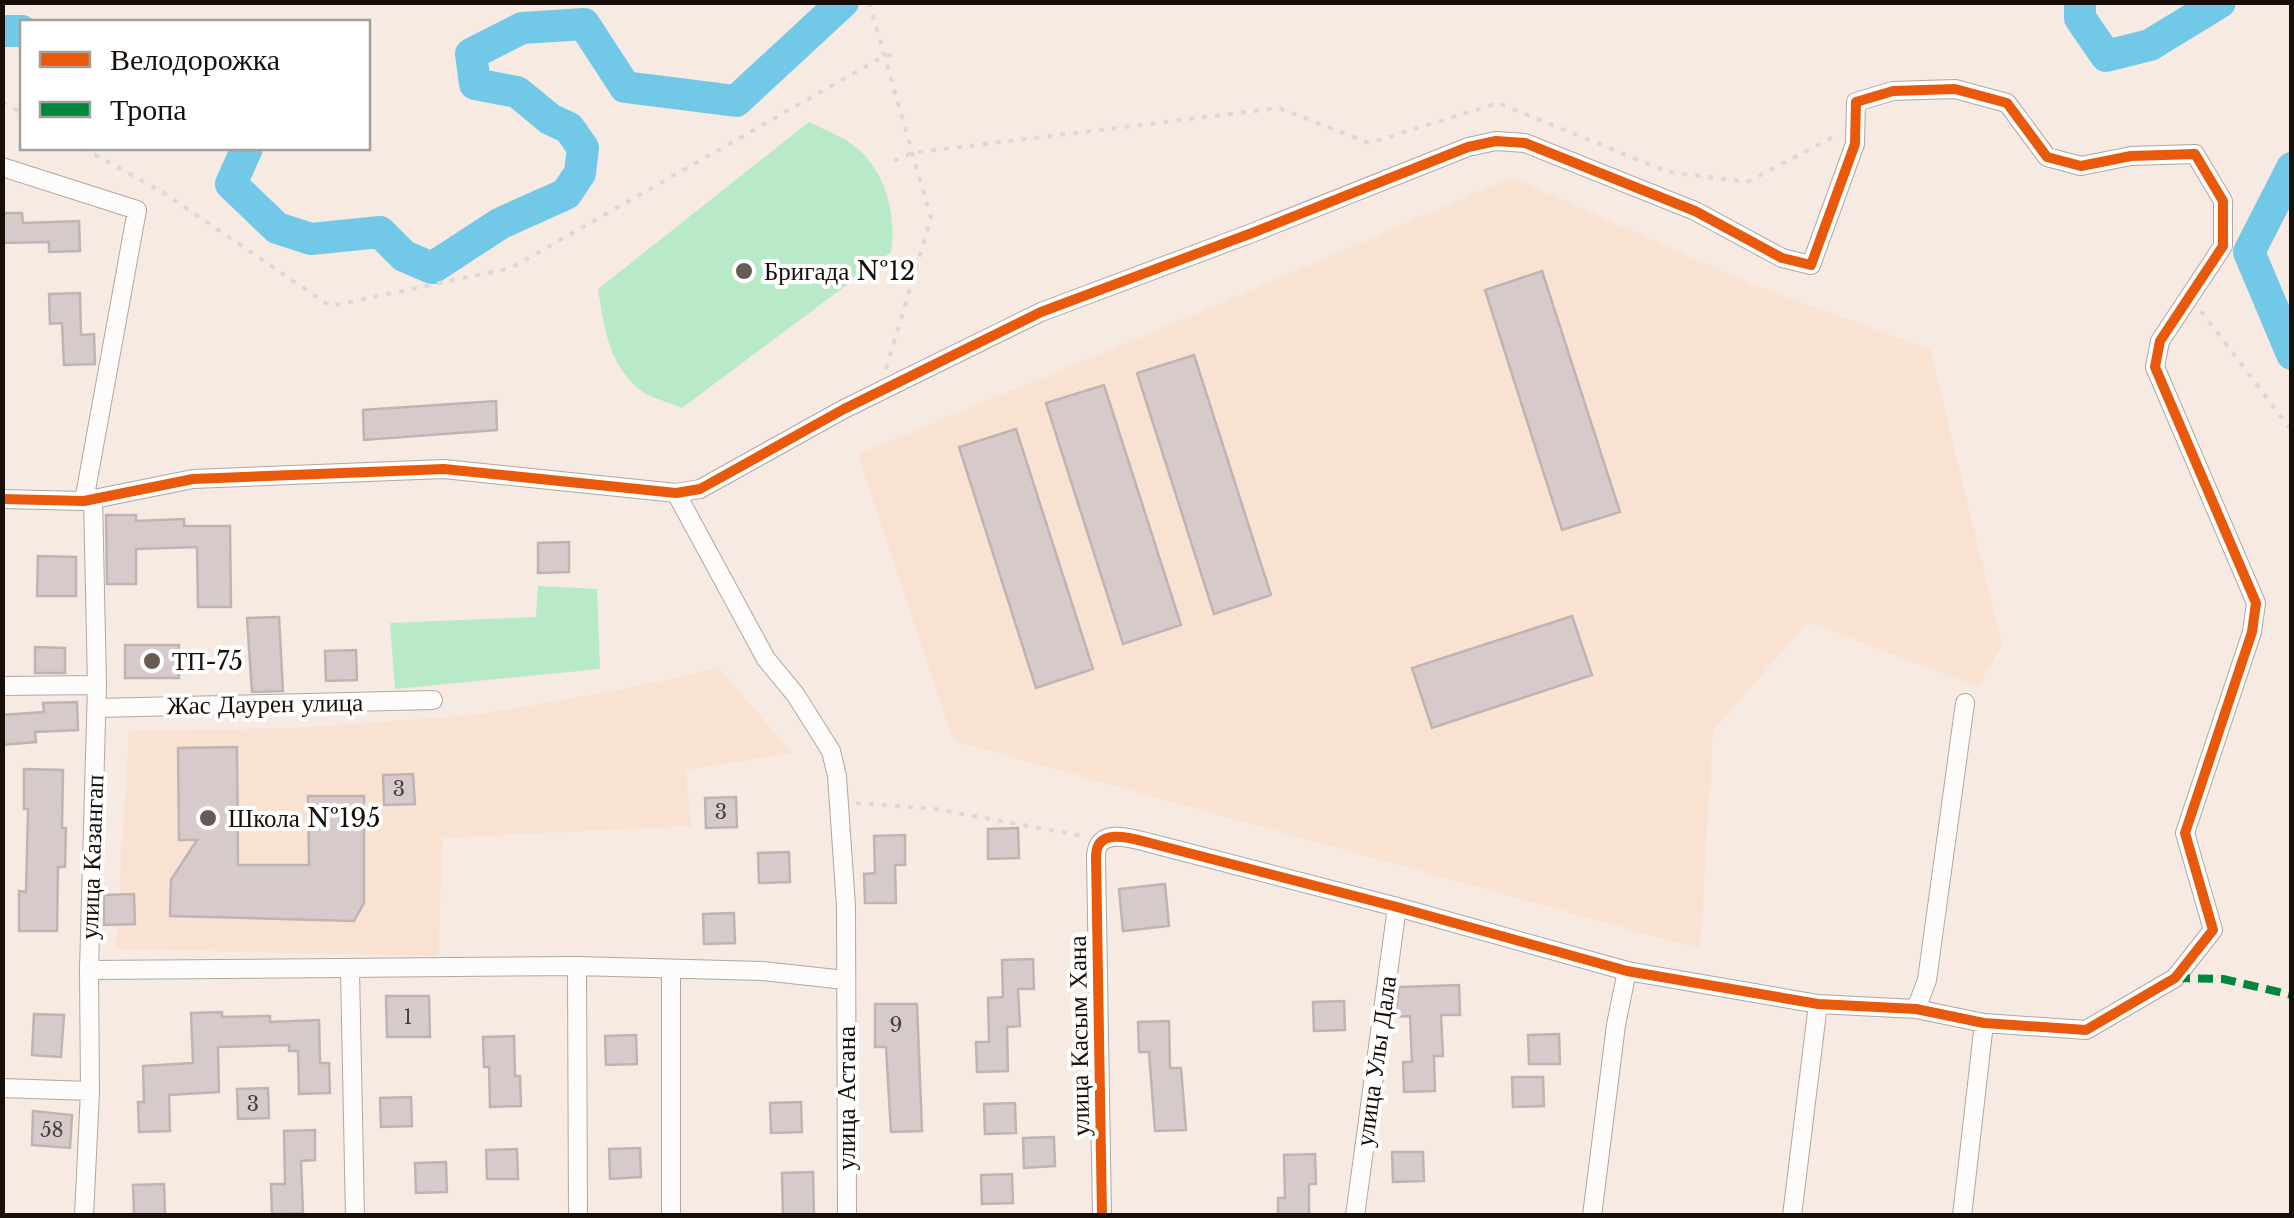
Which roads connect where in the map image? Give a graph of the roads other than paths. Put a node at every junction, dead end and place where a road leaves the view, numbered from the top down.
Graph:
1 (2, 167) edge
2 (676, 493) junction
3 (2, 499) edge
4 (88, 500) junction
5 (97, 685) junction
6 (2, 686) edge
7 (433, 700) dead end
8 (1965, 703) dead end
9 (96, 708) junction
10 (1396, 906) junction
11 (577, 966) junction
12 (671, 969) junction
13 (89, 970) junction
14 (350, 970) junction
15 (1626, 971) junction
16 (845, 980) junction
17 (1818, 1004) junction
18 (1916, 1009) junction
19 (1984, 1023) junction
20 (2, 1088) edge
21 (90, 1091) junction
22 (84, 1216) edge
23 (356, 1216) edge
24 (578, 1216) edge
25 (671, 1216) edge
26 (847, 1216) edge
27 (1102, 1216) edge
28 (1355, 1216) edge
29 (1592, 1216) edge
30 (1792, 1216) edge
31 (1962, 1216) edge

1 - 4 street, улица Казангап
2 - 4 street
2 - 16 street, улица Астана
2 - 19 street
3 - 4 street
4 - 5 street, улица Казангап
5 - 6 street
5 - 9 street, улица Казангап
7 - 9 street, Жас Даурен улица
8 - 18 street
9 - 13 street, улица Казангап
10 - 15 street
10 - 27 street, улица Касым Хана
10 - 28 street, улица Улы Дала
11 - 12 street
11 - 14 street
11 - 24 street
12 - 16 street
12 - 25 street
13 - 14 street
13 - 21 street, улица Казангап
14 - 23 street
15 - 17 street
15 - 29 street
16 - 26 street, улица Астана
17 - 18 street
17 - 30 street
18 - 19 street
19 - 31 street
20 - 21 street
21 - 22 street, улица Казангап

